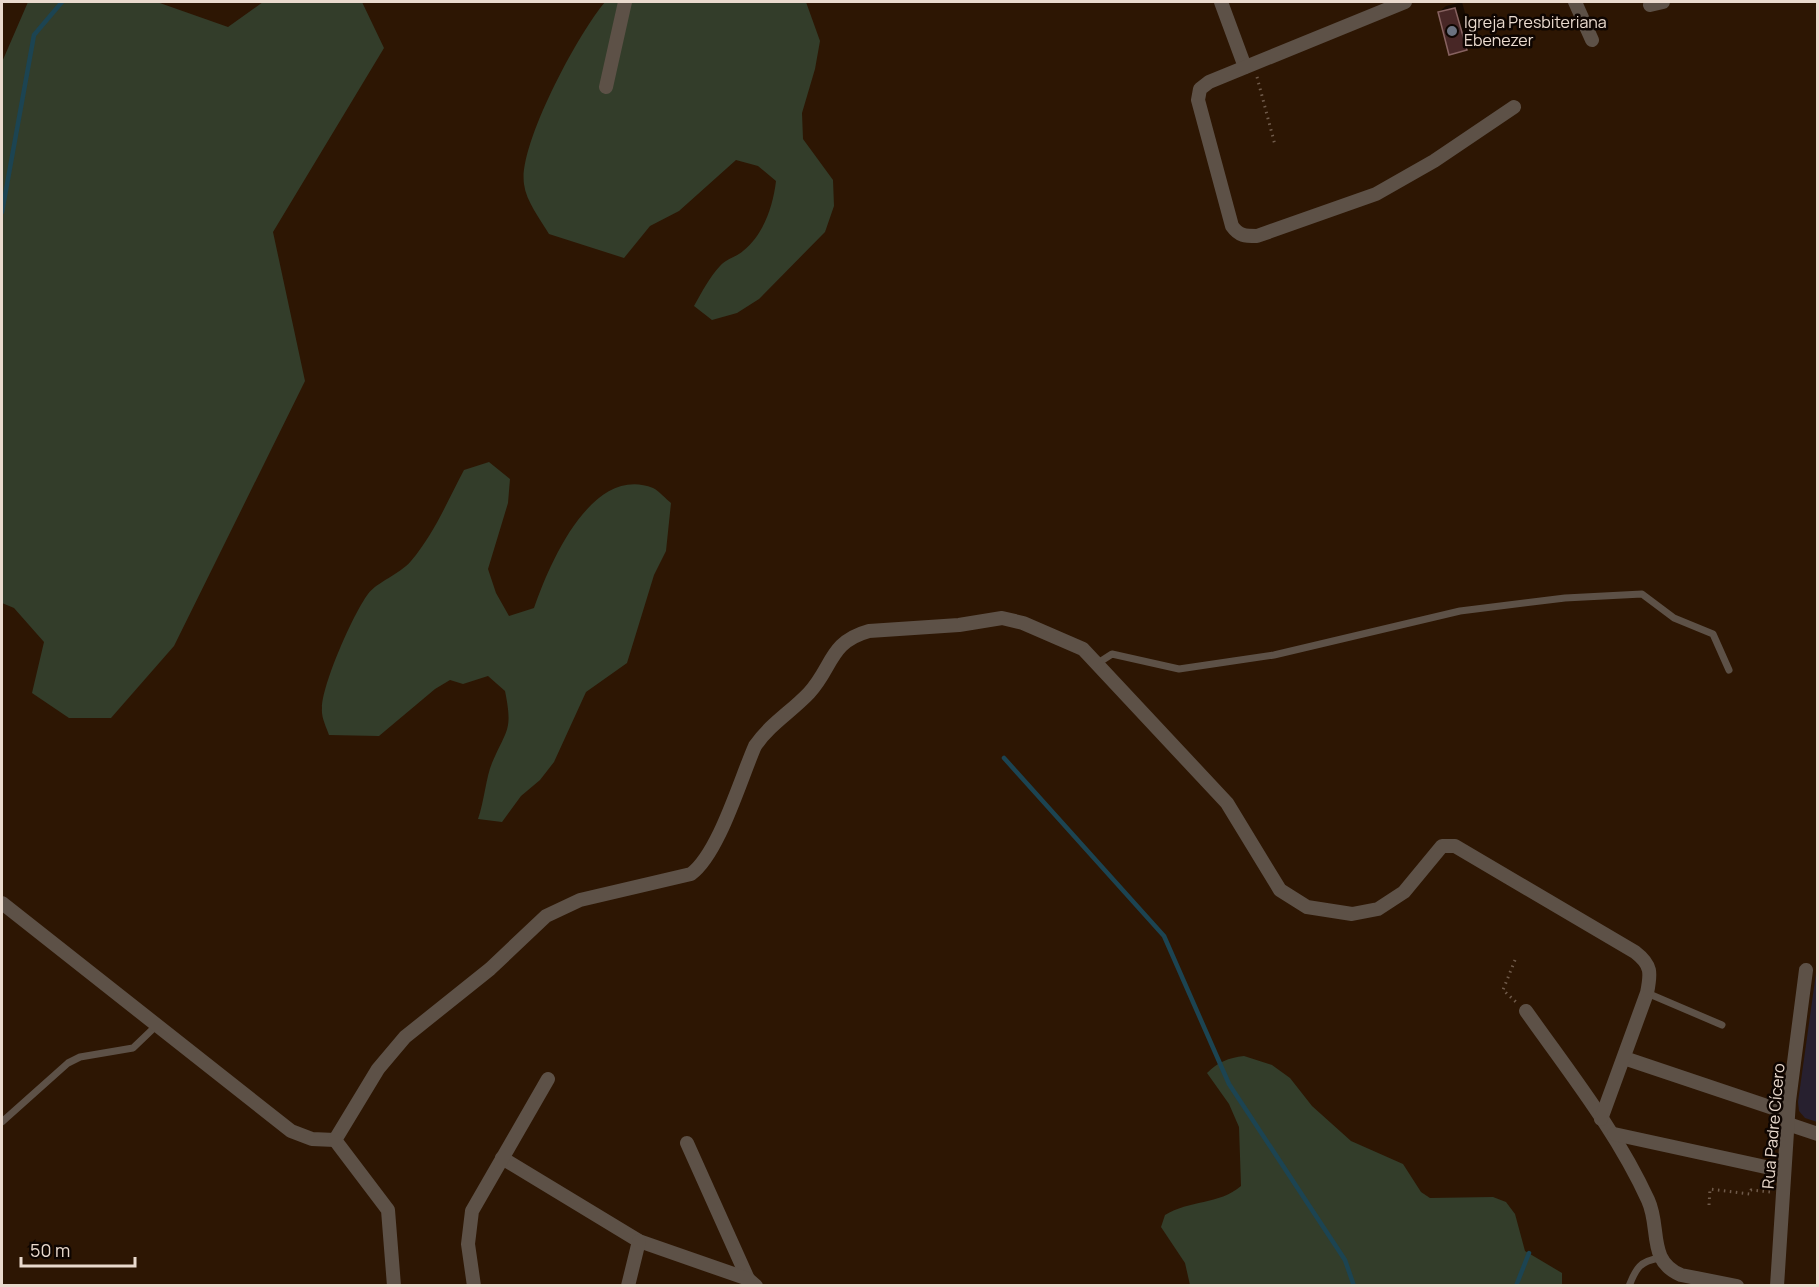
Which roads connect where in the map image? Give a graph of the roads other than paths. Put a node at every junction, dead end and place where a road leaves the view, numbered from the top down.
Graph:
1 (625, 2) edge
2 (1221, 2) edge
3 (1405, 2) edge
4 (1575, 2) edge
5 (1592, 40) dead end
6 (1249, 65) junction
7 (606, 87) dead end
8 (1514, 107) dead end
9 (1098, 663) junction
10 (1729, 670) dead end
11 (2, 903) edge
12 (1806, 970) dead end
13 (1647, 993) junction
14 (1526, 1011) road end
15 (157, 1025) junction
16 (1722, 1025) dead end
17 (1624, 1058) junction
18 (548, 1079) dead end
19 (1788, 1118) junction
20 (1601, 1119) junction
21 (2, 1122) edge
22 (1614, 1134) junction
23 (1818, 1134) edge
24 (335, 1140) junction
25 (687, 1143) dead end
26 (502, 1158) junction
27 (1784, 1171) junction
28 (639, 1241) junction
29 (1660, 1258) junction
30 (752, 1282) edge
31 (394, 1286) edge
32 (474, 1286) edge
33 (628, 1286) edge
34 (1629, 1286) edge
35 (1737, 1286) edge
36 (1777, 1286) edge

1 - 7 street
2 - 6 street
3 - 6 street
4 - 5 street
6 - 8 street
9 - 10 lane
9 - 13 street
9 - 24 street
11 - 15 street
12 - 19 street, Rua Padre Cícero
13 - 16 lane
13 - 17 street
14 - 20 street
15 - 21 lane
15 - 24 street
17 - 19 street
17 - 20 street
18 - 26 street
19 - 23 street
19 - 27 street, Rua Padre Cícero
20 - 22 street
22 - 27 street
22 - 29 street
24 - 31 street
25 - 30 street
26 - 28 street
26 - 32 street
27 - 36 street, Rua Padre Cícero
28 - 30 street
28 - 33 street
29 - 34 lane
29 - 35 street

